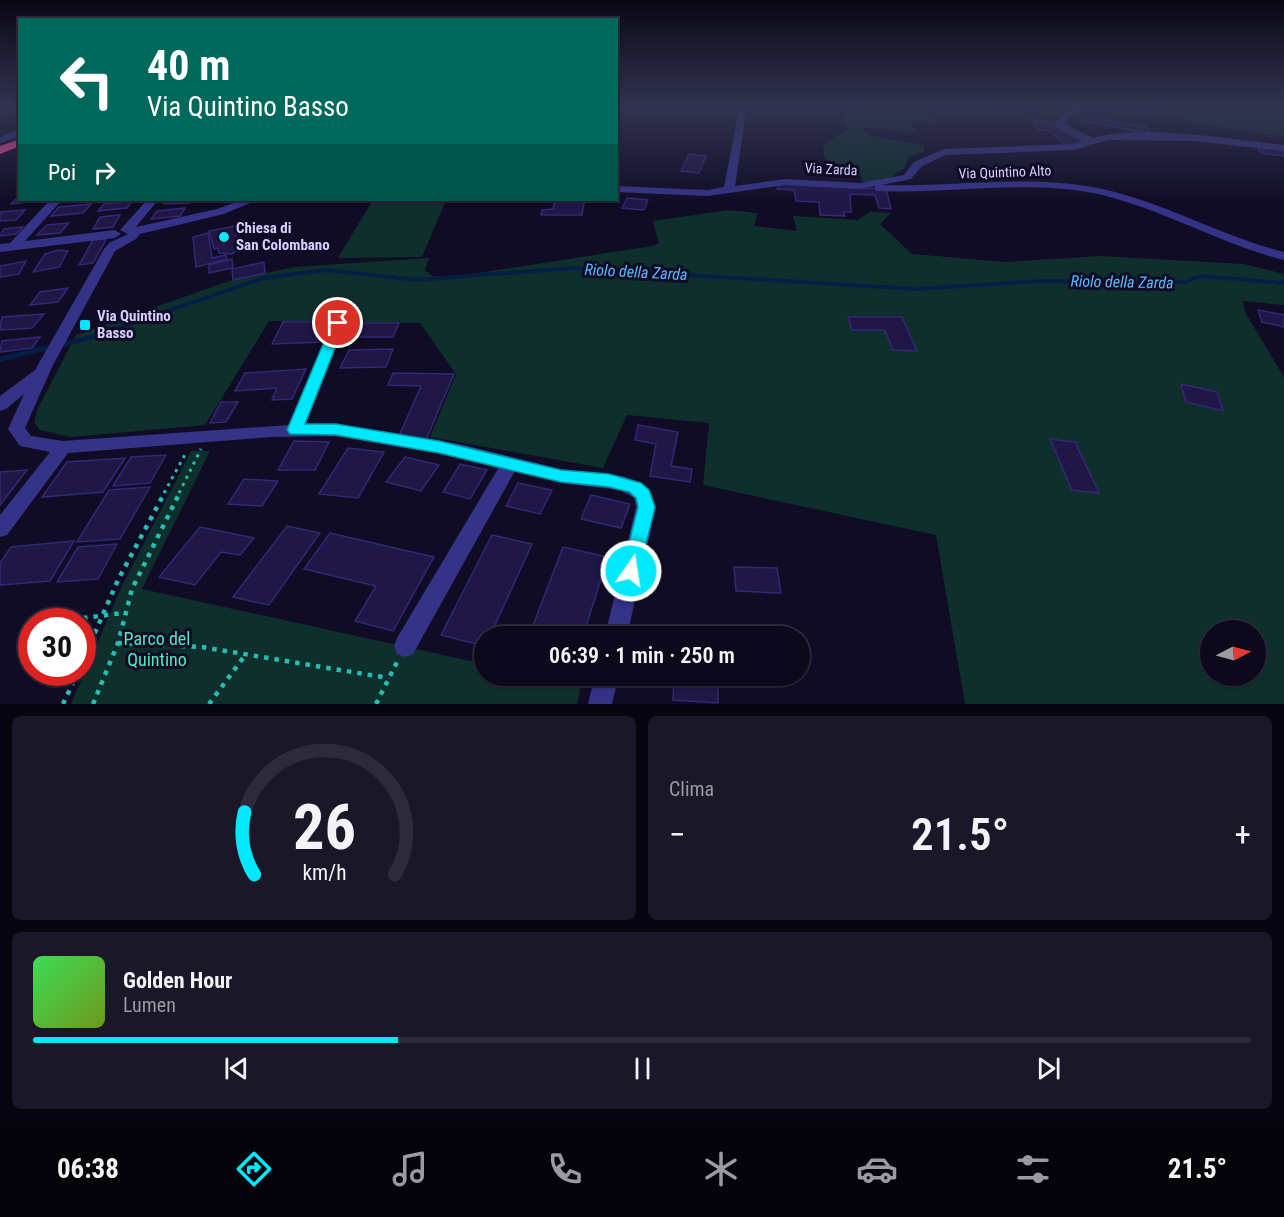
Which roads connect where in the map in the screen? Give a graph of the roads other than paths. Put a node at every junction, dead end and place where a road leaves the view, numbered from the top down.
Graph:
1 (737, 138) edge
2 (1085, 138) edge
3 (1114, 138) edge
4 (1185, 138) edge
5 (18, 139) edge
6 (18, 139) edge
7 (0, 140) edge
8 (1091, 141) junction
9 (0, 148) edge
10 (1284, 148) edge
11 (860, 186) junction
12 (618, 189) edge
13 (729, 190) junction
14 (55, 201) edge
15 (151, 201) edge
16 (249, 201) edge
17 (132, 230) junction
18 (116, 237) junction
19 (14, 246) junction
20 (0, 248) edge
21 (1284, 256) edge
22 (338, 323) dead end
23 (52, 353) junction
24 (2, 404) edge
25 (19, 420) junction
26 (295, 430) junction
27 (63, 447) junction
28 (510, 463) junction
29 (0, 529) edge
30 (618, 626) edge
31 (405, 646) road end
32 (604, 686) edge
33 (600, 704) edge

1 - 13 street
2 - 8 street
3 - 8 street, Via Zarda
4 - 10 street, Via Zarda
5 - 7 street
6 - 9 highway
8 - 11 street, Via Zarda
11 - 13 street, Via Zarda
11 - 21 street, Via Quintino Alto
12 - 13 street, Via Zarda
14 - 19 street
15 - 17 street
16 - 17 street
17 - 18 street
18 - 19 street
18 - 23 street
19 - 20 street
22 - 26 street
23 - 24 street
23 - 25 street
24 - 25 street
25 - 27 street
26 - 27 street
26 - 28 street
27 - 29 street
28 - 30 street
28 - 31 street
32 - 33 street

